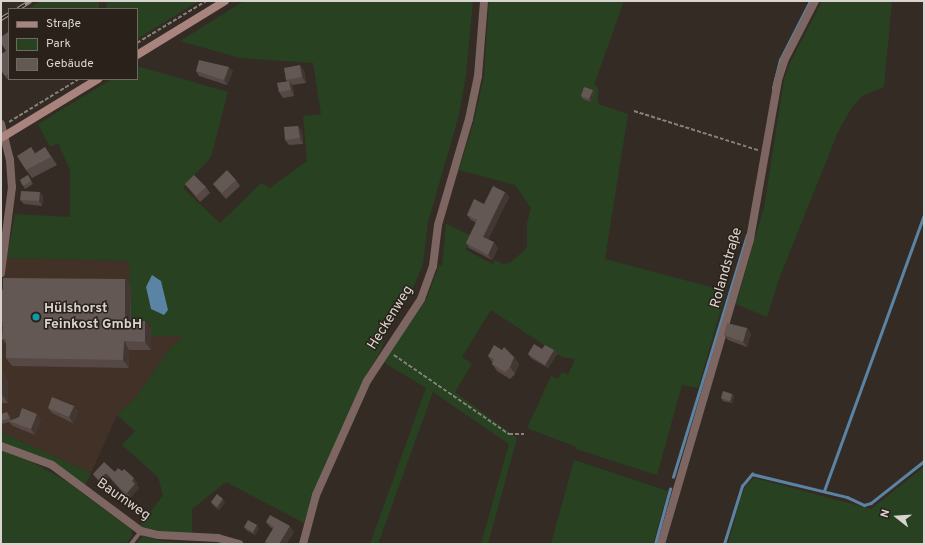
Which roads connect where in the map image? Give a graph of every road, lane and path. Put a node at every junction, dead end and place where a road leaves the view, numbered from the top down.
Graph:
1 (206, 1) edge
2 (225, 1) edge
3 (484, 1) edge
4 (815, 1) edge
5 (138, 42) edge
6 (138, 54) edge
7 (77, 80) edge
8 (96, 80) edge
9 (634, 111) dead end
10 (2, 125) edge
11 (3, 137) edge
12 (766, 152) junction
13 (1, 273) edge
14 (387, 350) junction
15 (524, 434) dead end
16 (1, 446) edge
17 (141, 530) junction
18 (131, 544) edge
19 (239, 544) edge
20 (303, 544) edge
21 (661, 544) edge

1 - 5 path
2 - 6 main road
3 - 14 street, Heckenweg
4 - 12 street, Rolandstraße
7 - 10 path
8 - 11 main road
9 - 12 path
10 - 11 street
11 - 13 street
12 - 21 street, Rolandstraße
14 - 15 path
14 - 20 street, Heckenweg
16 - 17 street, Baumweg
17 - 18 lane
17 - 19 street, Baumweg

